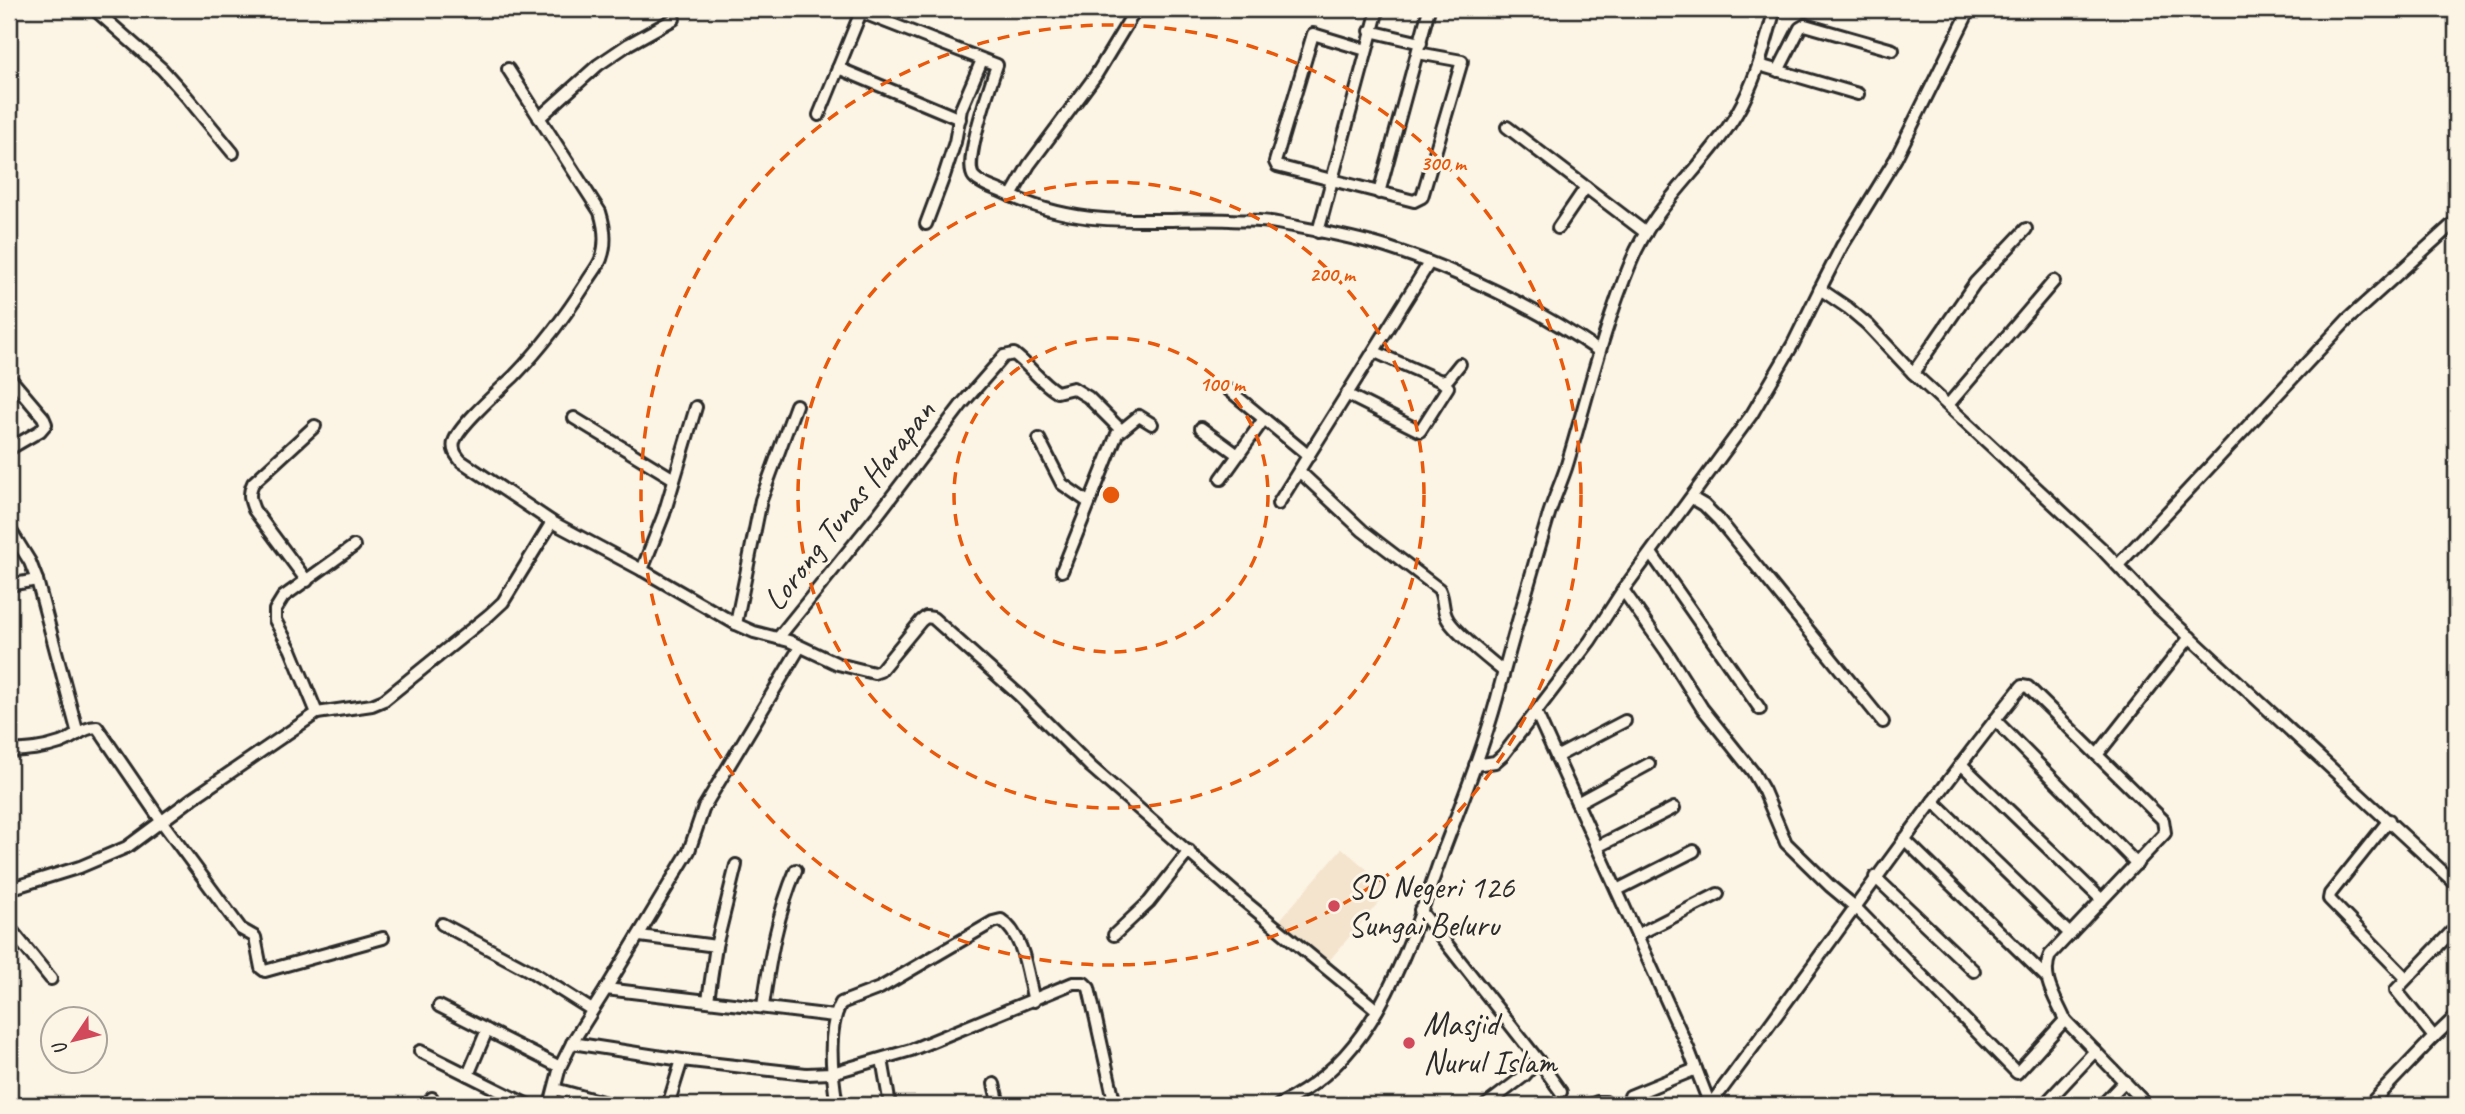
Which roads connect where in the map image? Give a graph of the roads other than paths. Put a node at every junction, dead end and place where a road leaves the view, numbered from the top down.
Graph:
1 (94, 9) edge
2 (1136, 9) edge
3 (1378, 9) edge
4 (1429, 9) edge
5 (1775, 9) edge
6 (1970, 9) edge
7 (674, 19) dead end
8 (1370, 31) junction
9 (1419, 48) junction
10 (1366, 50) junction
11 (1893, 50) dead end
12 (982, 60) junction
13 (1759, 65) junction
14 (838, 68) junction
15 (508, 69) dead end
16 (1778, 71) junction
17 (1858, 94) dead end
18 (818, 114) dead end
19 (539, 118) junction
20 (960, 119) junction
21 (1507, 127) dead end
22 (233, 153) dead end
23 (1332, 181) junction
24 (1586, 187) junction
25 (1380, 193) junction
26 (1011, 196) junction
27 (2456, 221) edge
28 (926, 224) dead end
29 (1558, 228) dead end
30 (2026, 229) dead end
31 (1318, 232) junction
32 (1646, 233) junction
33 (1429, 264) junction
34 (2054, 281) dead end
35 (1821, 289) junction
36 (1601, 342) junction
37 (1375, 352) junction
38 (1460, 364) dead end
39 (1913, 373) junction
40 (9, 377) edge
41 (1441, 381) junction
42 (1229, 390) dead end
43 (1348, 395) junction
44 (796, 405) dead end
45 (1948, 405) junction
46 (696, 407) dead end
47 (574, 418) dead end
48 (1264, 419) junction
49 (1152, 424) dead end
50 (315, 426) dead end
51 (1201, 428) dead end
52 (1120, 429) junction
53 (1039, 439) dead end
54 (9, 449) edge
55 (1238, 455) junction
56 (1309, 456) junction
57 (1299, 471) junction
58 (674, 479) junction
59 (1221, 479) dead end
60 (1692, 498) junction
61 (1088, 502) junction
62 (1278, 504) dead end
63 (552, 522) junction
64 (9, 528) edge
65 (354, 546) dead end
66 (1651, 553) junction
67 (2118, 565) junction
68 (642, 570) junction
69 (1062, 571) dead end
70 (37, 580) junction
71 (307, 581) junction
72 (9, 586) edge
73 (1623, 590) junction
74 (736, 624) junction
75 (2190, 637) junction
76 (778, 638) junction
77 (800, 647) junction
78 (1503, 671) junction
79 (1760, 709) dead end
80 (1536, 712) junction
81 (317, 713) junction
82 (1625, 720) dead end
83 (1995, 720) junction
84 (1882, 722) dead end
85 (78, 734) junction
86 (9, 751) edge
87 (2097, 755) junction
88 (1556, 757) junction
89 (1649, 764) dead end
90 (1961, 764) junction
91 (1475, 765) junction
92 (1933, 801) junction
93 (1577, 803) junction
94 (1674, 808) dead end
95 (2389, 820) junction
96 (162, 822) junction
97 (1904, 839) junction
98 (1597, 847) junction
99 (1189, 851) junction
100 (1694, 852) dead end
101 (2137, 864) junction
102 (736, 865) dead end
103 (796, 870) dead end
104 (1875, 877) junction
105 (2456, 884) edge
106 (9, 889) edge
107 (1617, 890) junction
108 (1718, 894) dead end
109 (2102, 900) junction
110 (1854, 906) junction
111 (1420, 910) junction
112 (442, 924) dead end
113 (9, 927) edge
114 (2456, 927) edge
115 (2070, 934) junction
116 (1114, 935) dead end
117 (1637, 935) junction
118 (640, 936) junction
119 (383, 938) dead end
120 (716, 946) junction
121 (1974, 971) dead end
122 (2046, 977) junction
123 (2406, 978) junction
124 (51, 979) dead end
125 (607, 989) junction
126 (708, 1000) junction
127 (1034, 1001) junction
128 (439, 1006) dead end
129 (763, 1006) junction
130 (592, 1010) junction
131 (1377, 1010) junction
132 (834, 1016) junction
133 (2456, 1016) edge
134 (2065, 1020) junction
135 (487, 1030) junction
136 (2434, 1037) junction
137 (572, 1044) junction
138 (420, 1051) dead end
139 (2095, 1051) junction
140 (882, 1059) junction
141 (682, 1060) junction
142 (1538, 1060) junction
143 (559, 1067) junction
144 (1696, 1069) junction
145 (832, 1073) junction
146 (468, 1075) junction
147 (2125, 1082) junction
148 (994, 1084) dead end
149 (555, 1089) junction
150 (1561, 1091) dead end
151 (1630, 1096) dead end
152 (2046, 1103) dead end
153 (528, 1105) edge
154 (550, 1105) edge
155 (613, 1105) edge
156 (668, 1105) edge
157 (837, 1105) edge
158 (890, 1105) edge
159 (999, 1105) edge
160 (1115, 1105) edge
161 (1282, 1105) edge
162 (1486, 1105) edge
163 (1590, 1105) edge
164 (1606, 1105) edge
165 (1710, 1105) edge
166 (2102, 1105) edge
167 (2147, 1105) edge
168 (2369, 1105) edge

1 - 22 street
2 - 26 street
3 - 8 street
4 - 9 street
5 - 13 street
6 - 35 street
7 - 19 street
8 - 9 street
8 - 10 street
9 - 25 street
9 - 25 street
10 - 23 street
10 - 23 street
11 - 16 street
12 - 14 street
12 - 20 street
12 - 26 street
13 - 16 street
13 - 32 street
14 - 18 street
14 - 20 street
15 - 19 street
16 - 17 street
19 - 63 street
20 - 28 street
21 - 24 street
23 - 25 street
23 - 31 street
24 - 29 street
24 - 32 street
26 - 31 street
27 - 67 street
30 - 39 street
31 - 33 street
32 - 36 street
33 - 36 street
33 - 37 street
34 - 45 street
35 - 39 street
35 - 60 street
36 - 78 street
37 - 41 street
37 - 43 street
38 - 41 street
39 - 45 street
40 - 54 street
41 - 43 street
42 - 48 street
43 - 56 street
44 - 74 street
45 - 67 street
46 - 58 street
47 - 58 street
48 - 55 street
48 - 56 street
49 - 52 street
50 - 71 street
51 - 55 street
52 - 61 street
52 - 76 street, Lorong Tunas Harapan
53 - 61 street
55 - 59 street
56 - 57 street
57 - 62 street
57 - 78 street
58 - 68 street
60 - 66 street
60 - 84 street
61 - 69 street
63 - 68 street
63 - 81 street
64 - 70 street
65 - 71 street
66 - 73 street
66 - 79 street
67 - 75 street
68 - 74 street
70 - 72 street
70 - 85 street
71 - 81 street
73 - 80 street
73 - 110 street
74 - 76 street
75 - 87 street
75 - 95 street
76 - 77 street
77 - 99 street
77 - 118 street
78 - 91 street
80 - 88 street
80 - 91 street
81 - 96 street
82 - 88 street
83 - 87 street
83 - 90 street
83 - 101 street
85 - 86 street
85 - 96 street
87 - 101 street
88 - 93 street
89 - 93 street
90 - 92 street
90 - 109 street
91 - 111 street
92 - 97 street
92 - 115 street
93 - 98 street
94 - 98 street
95 - 105 street
95 - 123 street
96 - 106 street
96 - 119 street
97 - 104 street
97 - 122 street
98 - 107 street
99 - 116 street
99 - 131 street
100 - 107 street
101 - 109 street
102 - 120 street
103 - 129 street
104 - 110 street
104 - 121 street
107 - 117 street
108 - 117 street
109 - 115 street
110 - 134 street
110 - 165 street
111 - 131 street
111 - 142 street
112 - 130 street
113 - 124 street
114 - 123 street
115 - 122 street
117 - 144 street
118 - 120 street
118 - 125 street
120 - 126 street
122 - 134 street
123 - 136 street
125 - 126 street
125 - 130 street
126 - 129 street
127 - 132 street
127 - 140 street
127 - 160 street
128 - 135 street
129 - 132 street
130 - 137 street
131 - 161 street
132 - 145 street
133 - 136 street
134 - 139 street
135 - 143 street
135 - 146 street
136 - 168 street
137 - 141 street
137 - 143 street
138 - 146 street
139 - 147 street
139 - 152 street
140 - 145 street
140 - 158 street
141 - 145 street
141 - 156 street
142 - 150 street
142 - 162 street
143 - 149 street
144 - 151 street
144 - 165 street
145 - 157 street
146 - 153 street
147 - 166 street
147 - 167 street
148 - 159 street
149 - 154 street
149 - 155 street
163 - 164 street

